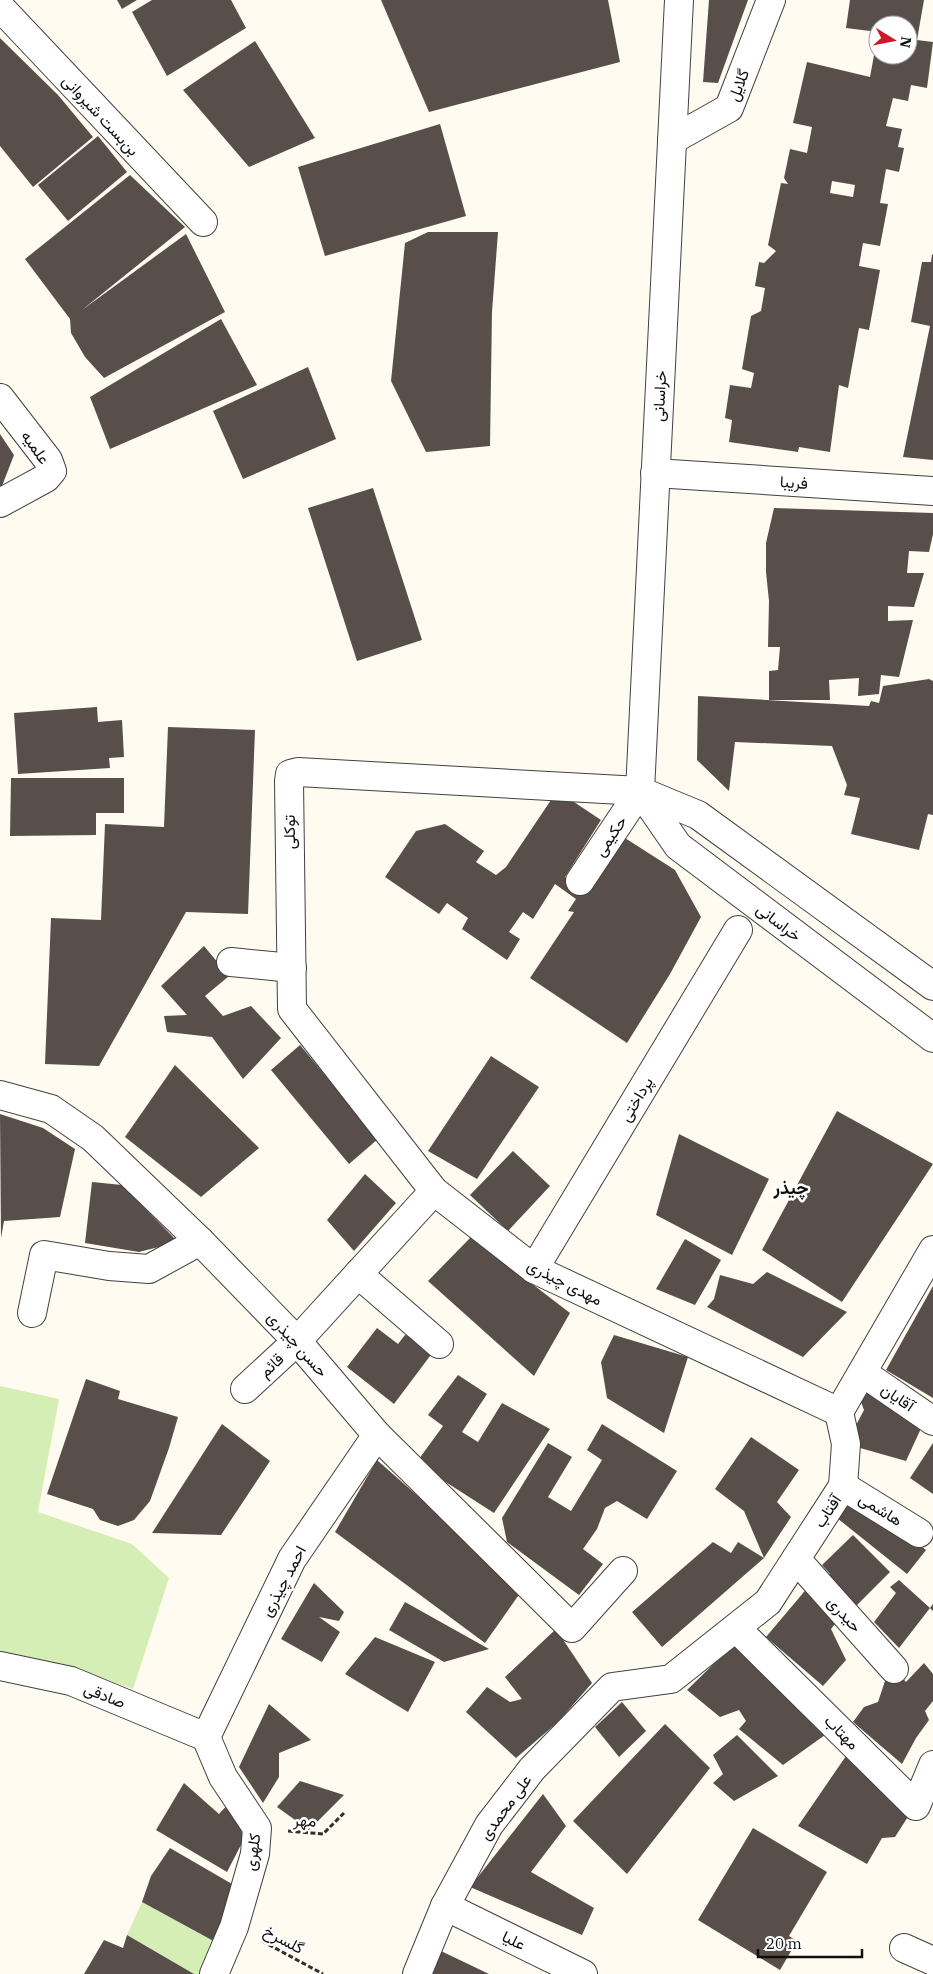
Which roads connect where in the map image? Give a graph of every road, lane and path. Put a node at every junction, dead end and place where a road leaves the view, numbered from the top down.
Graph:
1 (771, 0) edge
2 (675, 2) edge
3 (0, 7) edge
4 (672, 140) junction
5 (203, 222) dead end
6 (0, 398) edge
7 (655, 473) junction
8 (933, 491) edge
9 (0, 503) edge
10 (640, 791) junction
11 (580, 882) dead end
12 (738, 930) dead end
13 (231, 962) dead end
14 (292, 968) junction
15 (920, 970) edge
16 (933, 986) edge
17 (933, 1038) edge
18 (1, 1090) edge
19 (434, 1191) junction
20 (200, 1241) junction
21 (933, 1250) edge
22 (534, 1269) junction
23 (358, 1274) junction
24 (32, 1313) dead end
25 (297, 1341) junction
26 (439, 1344) dead end
27 (863, 1373) junction
28 (246, 1389) dead end
29 (839, 1412) junction
30 (933, 1421) edge
31 (377, 1435) junction
32 (844, 1486) junction
33 (919, 1533) dead end
34 (796, 1559) junction
35 (623, 1571) dead end
36 (736, 1628) junction
37 (0, 1666) edge
38 (894, 1669) dead end
39 (612, 1687) joint
40 (206, 1737) junction
41 (933, 1765) edge
42 (344, 1814) dead end
43 (257, 1828) junction
44 (445, 1906) junction
45 (234, 1927) junction
46 (904, 1948) dead end
47 (933, 1961) edge
48 (214, 1974) edge
49 (323, 1974) edge
50 (417, 1974) edge
51 (583, 1974) edge

1 - 4 street, گلایل
2 - 4 street, خراسانی
3 - 5 street, بن‌بست شیروانی
4 - 7 street, خراسانی
6 - 9 street, علمیه
7 - 8 street, فریبا
7 - 10 street, خراسانی
10 - 11 street, حکیمی
10 - 14 street, توکلی
10 - 15 street
10 - 17 street, خراسانی
12 - 22 street, پرداختی
13 - 14 street
14 - 19 street, توکلی
15 - 16 street
18 - 20 street, حسن چیذری
19 - 22 street, مهدی چیذری
19 - 23 street
20 - 24 street
20 - 25 street, حسن چیذری
21 - 27 street
22 - 29 street, مهدی چیذری
23 - 25 street
23 - 26 street
25 - 28 street, قائم
25 - 31 street, حسن چیذری
27 - 29 street
27 - 30 street, آقایان
29 - 32 street, آفتاب
31 - 35 street, حسن چیذری
31 - 40 street, احمد چیذری
32 - 33 street, هاشمی
32 - 34 street, آفتاب
34 - 36 street, آفتاب
34 - 38 street, حیدری
36 - 39 street, آفتاب
36 - 41 street, مهتاب
37 - 40 street, صادقی
39 - 44 street, علی محمدی
40 - 43 street, کلهری
42 - 43 path, مهر
43 - 45 street, کلهری
44 - 50 street, علی محمدی
44 - 51 street, علیا
45 - 48 street, کلهری
45 - 49 path, گلسرخ
46 - 47 street

